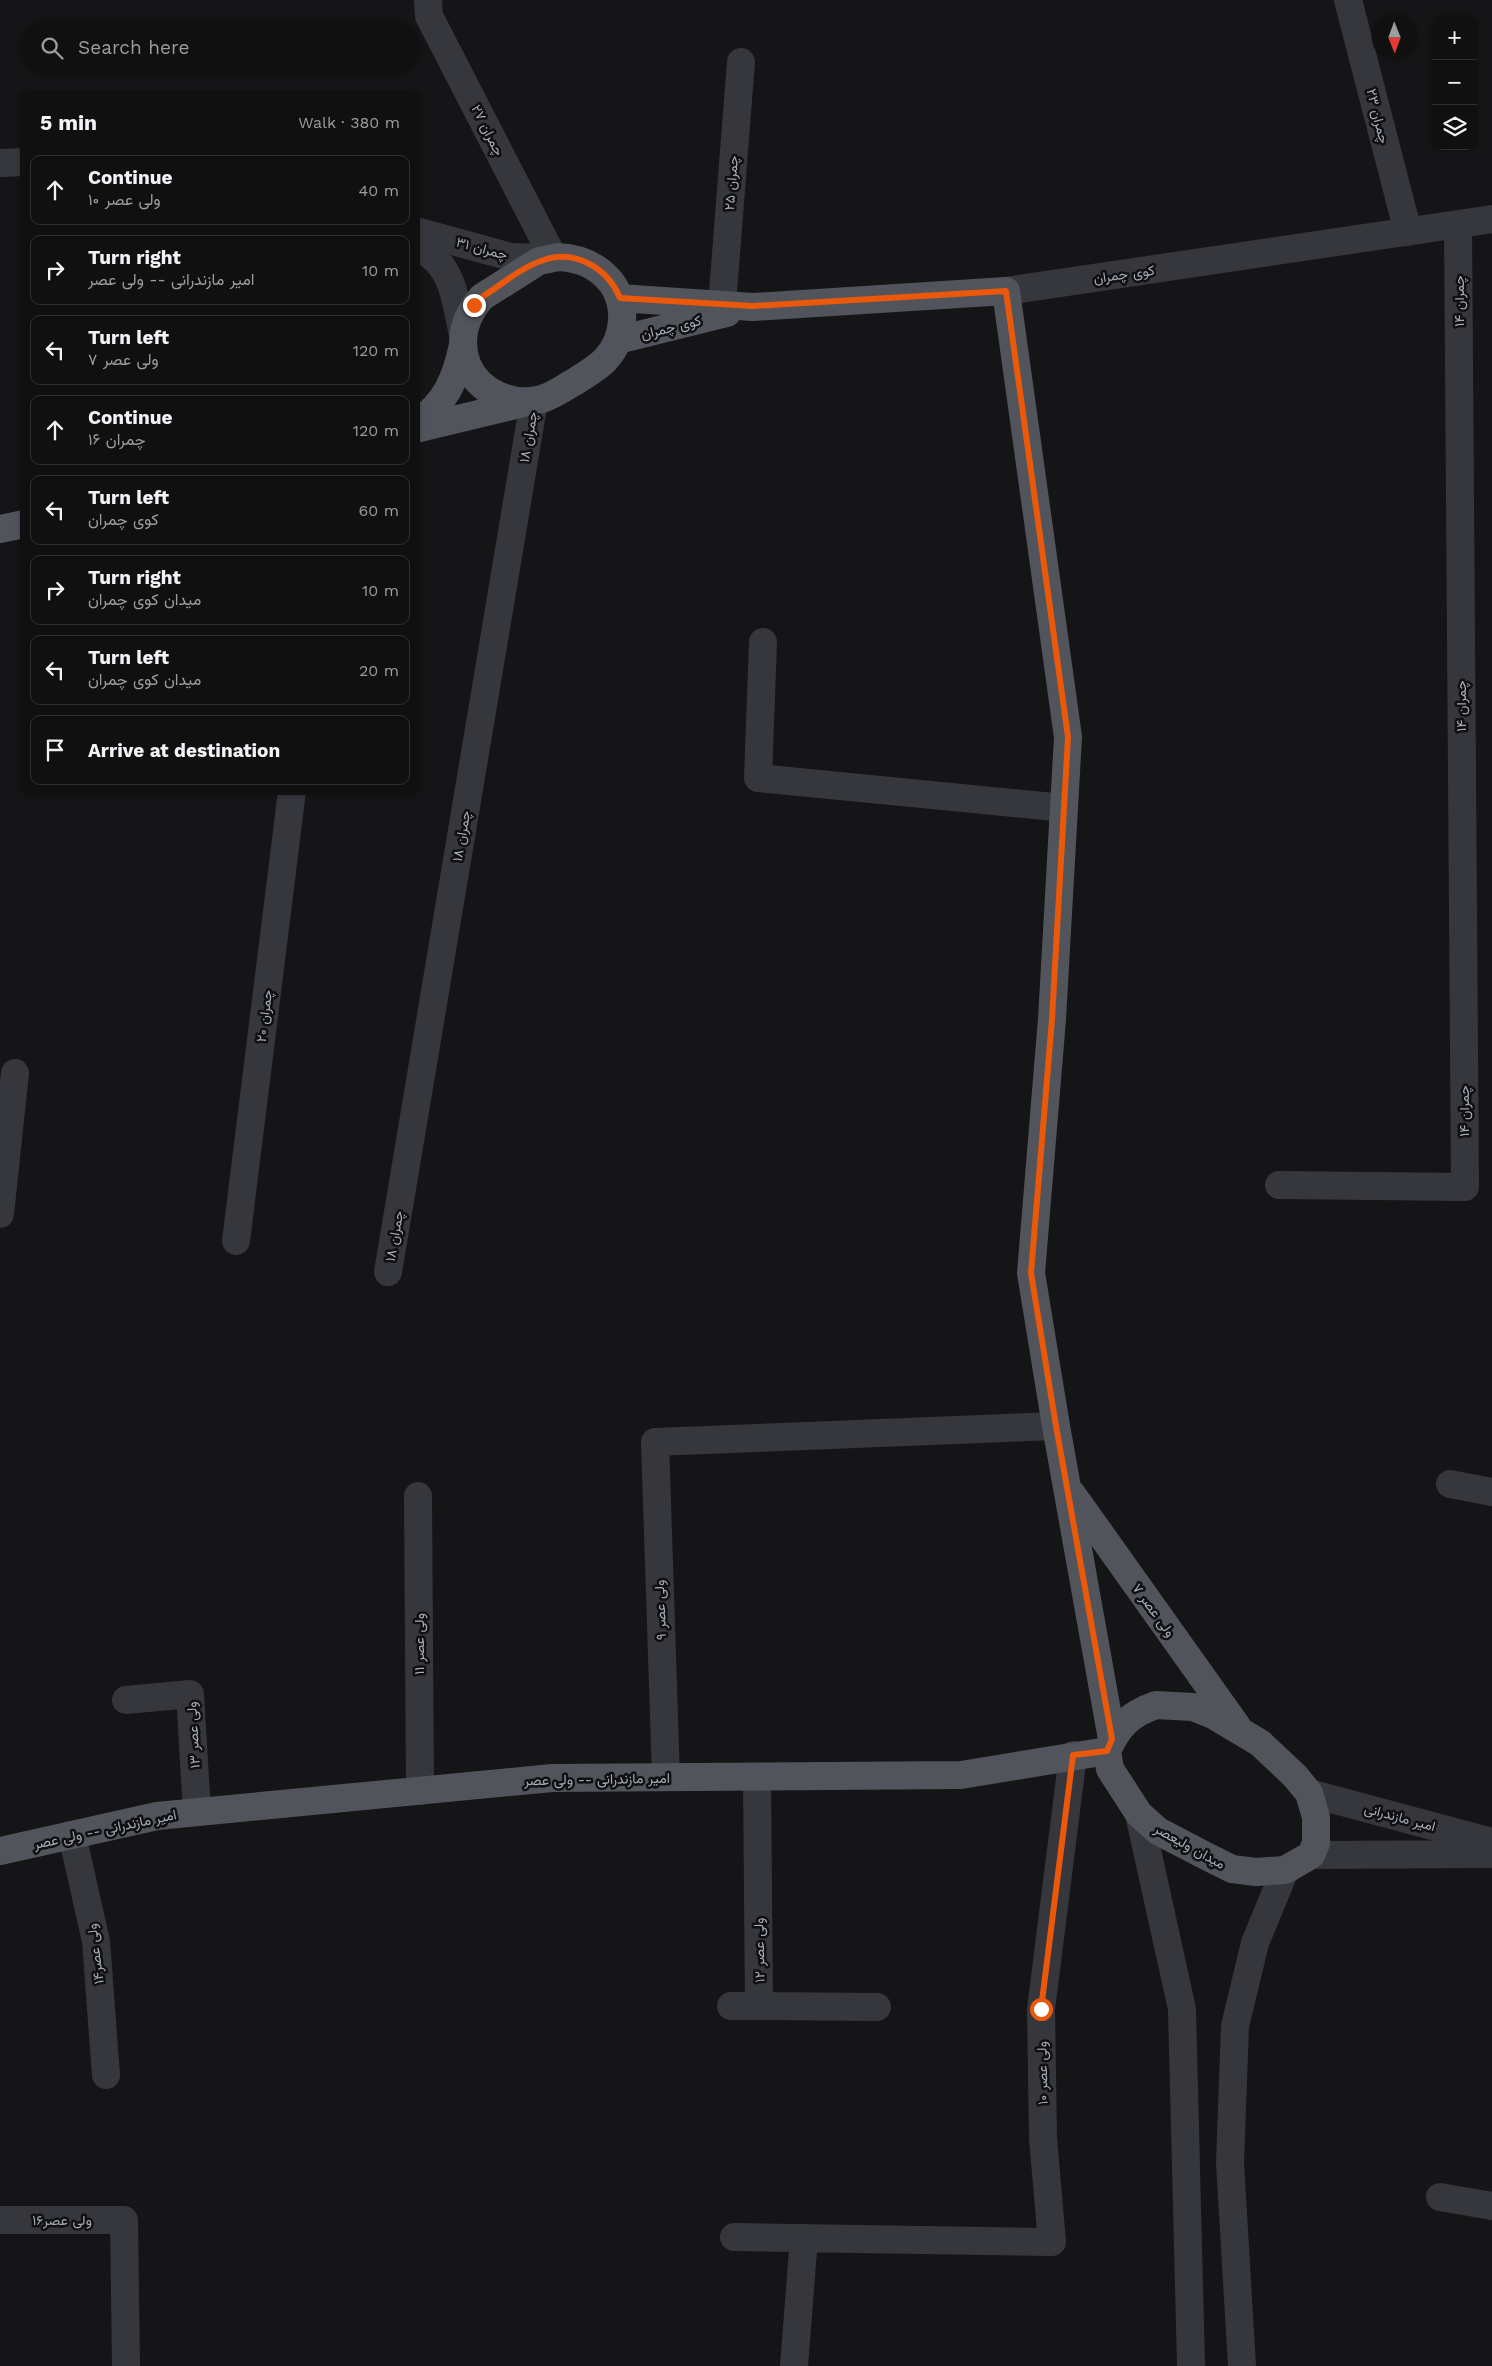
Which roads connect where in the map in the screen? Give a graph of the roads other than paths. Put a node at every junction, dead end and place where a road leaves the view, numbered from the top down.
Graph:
1 (428, 0) edge
2 (1348, 0) edge
3 (741, 62) dead end
4 (20, 162) edge
5 (0, 163) edge
6 (1492, 219) edge
7 (1458, 224) junction
8 (420, 232) edge
9 (1408, 232) junction
10 (420, 247) edge
11 (551, 258) junction
12 (1006, 291) junction
13 (620, 298) junction
14 (722, 305) junction
15 (753, 306) junction
16 (463, 339) junction
17 (618, 340) junction
18 (534, 401) junction
19 (420, 419) edge
20 (420, 428) edge
21 (20, 525) edge
22 (0, 529) edge
23 (763, 642) dead end
24 (292, 795) edge
25 (1064, 808) junction
26 (15, 1073) dead end
27 (1279, 1185) dead end
28 (0, 1214) edge
29 (236, 1241) dead end
30 (388, 1272) dead end
31 (1056, 1426) junction
32 (1450, 1484) dead end
33 (1068, 1489) junction
34 (1492, 1492) edge
35 (418, 1496) dead end
36 (126, 1700) dead end
37 (1241, 1732) junction
38 (1110, 1745) junction
39 (1073, 1755) junction
40 (756, 1777) junction
41 (666, 1778) junction
42 (420, 1791) junction
43 (1308, 1793) junction
44 (197, 1812) junction
45 (1140, 1814) junction
46 (72, 1835) junction
47 (1492, 1842) edge
48 (0, 1851) edge
49 (1311, 1854) junction
50 (1492, 1854) edge
51 (1285, 1870) junction
52 (731, 2006) dead end
53 (759, 2006) junction
54 (877, 2007) dead end
55 (106, 2076) dead end
56 (1440, 2197) dead end
57 (1492, 2206) edge
58 (0, 2220) edge
59 (734, 2237) dead end
60 (804, 2238) junction
61 (126, 2366) edge
62 (794, 2366) edge
63 (1191, 2366) edge
64 (1242, 2366) edge

1 - 11 street, چمران ۲۷
2 - 9 street, چمران ۲۳
3 - 14 street, چمران ۲۵
4 - 5 street
6 - 7 street, کوی چمران
7 - 9 street, کوی چمران
7 - 27 street, چمران ۱۴
8 - 11 street, چمران ۳۱
9 - 12 street, کوی چمران
10 - 16 street
11 - 13 main road
11 - 16 main road
12 - 15 main road, کوی چمران
12 - 25 main road, ولی عصر ۷
13 - 14 main road, کوی چمران
13 - 17 main road
14 - 15 main road, کوی چمران
15 - 17 main road, کوی چمران
16 - 18 main road
16 - 19 main road
17 - 18 main road
18 - 20 main road
18 - 30 street, چمران ۱۸
21 - 22 main road
23 - 25 street
24 - 29 street, چمران ۲۰
25 - 31 main road, ولی عصر ۷
26 - 28 street
31 - 33 main road, ولی عصر ۷
31 - 41 street, ولی عصر ۹
32 - 34 street
33 - 37 main road, ولی عصر ۷
33 - 38 main road, ولی عصر ۷
35 - 42 street, ولی عصر ۱۱
36 - 44 street, ولی عصر ۱۳
37 - 38 main road
37 - 43 main road
38 - 39 main road, امیر مازندرانی -- ولی عصر
38 - 45 main road, میدان ولیعصر
39 - 40 main road, امیر مازندرانی -- ولی عصر
39 - 60 street, ولی عصر ۱۰
40 - 41 main road, امیر مازندرانی -- ولی عصر
40 - 53 street, ولی عصر ۱۲
41 - 42 main road, امیر مازندرانی -- ولی عصر
42 - 44 main road, امیر مازندرانی -- ولی عصر
43 - 47 street, امیر مازندرانی
43 - 49 main road
44 - 46 main road, امیر مازندرانی -- ولی عصر
45 - 51 main road, میدان ولیعصر
45 - 63 street
46 - 48 main road, امیر مازندرانی -- ولی عصر
46 - 55 street, ولی عصر۱۴
49 - 50 street, امیر مازندرانی
49 - 51 main road, میدان ولیعصر
51 - 64 street
52 - 53 street
53 - 54 street
56 - 57 street
58 - 61 street, ولی عصر۱۶
59 - 60 street
60 - 62 street

